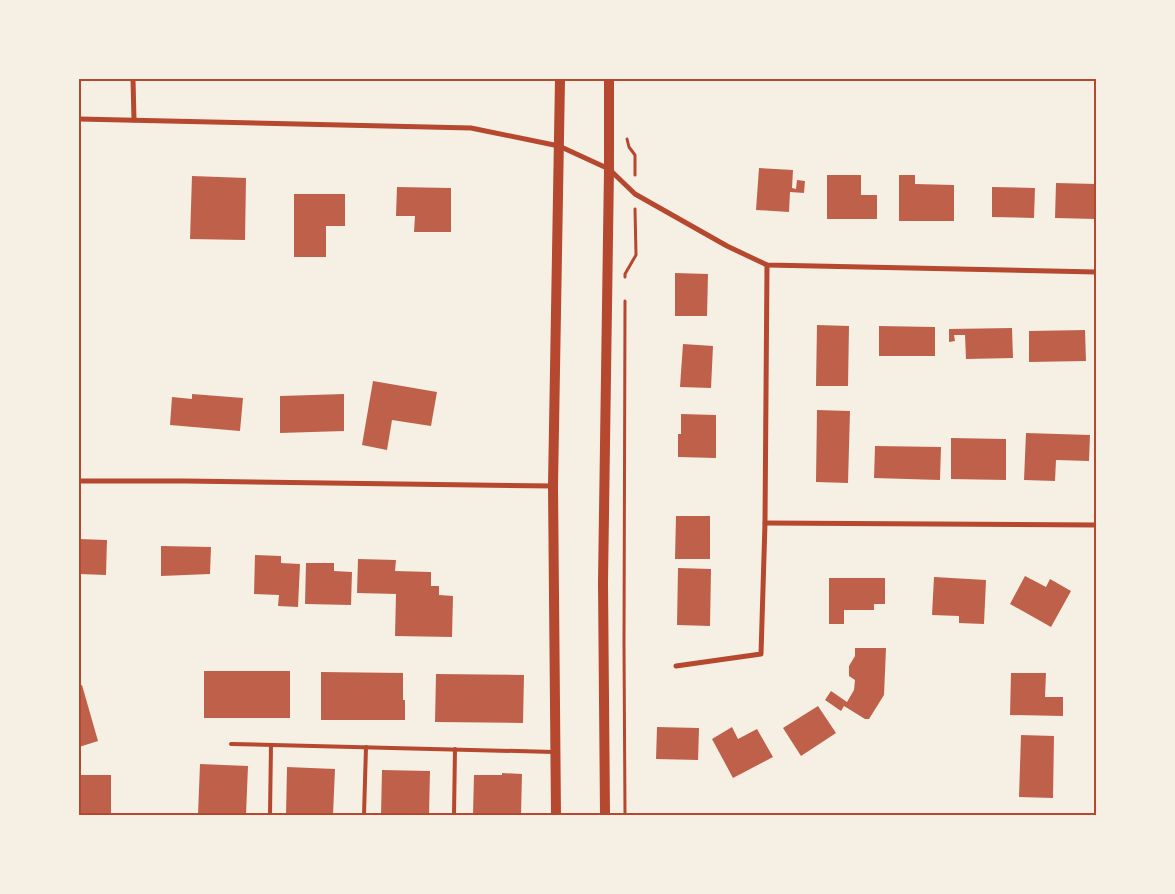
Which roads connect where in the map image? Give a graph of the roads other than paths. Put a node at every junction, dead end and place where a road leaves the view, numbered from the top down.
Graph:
1 (133, 79) edge
2 (560, 79) edge
3 (609, 79) edge
4 (79, 119) edge
5 (134, 120) junction
6 (560, 146) junction
7 (609, 169) junction
8 (767, 265) junction
9 (1096, 272) edge
10 (79, 481) edge
11 (553, 486) junction
12 (765, 523) junction
13 (1096, 525) edge
14 (676, 666) dead end
15 (231, 744) dead end
16 (271, 745) junction
17 (366, 747) junction
18 (455, 749) junction
19 (555, 752) junction
20 (270, 815) edge
21 (364, 815) edge
22 (454, 815) edge
23 (556, 815) edge
24 (605, 815) edge

1 - 5 street
2 - 6 main road
3 - 7 main road
4 - 5 street
5 - 6 street
6 - 7 street
6 - 11 main road
7 - 8 street
7 - 24 main road
8 - 9 street
8 - 12 street
10 - 11 street
11 - 19 main road
12 - 13 street
12 - 14 street
15 - 16 lane
16 - 17 lane
16 - 20 lane
17 - 18 lane
17 - 21 lane
18 - 19 lane
18 - 22 lane
19 - 23 main road

